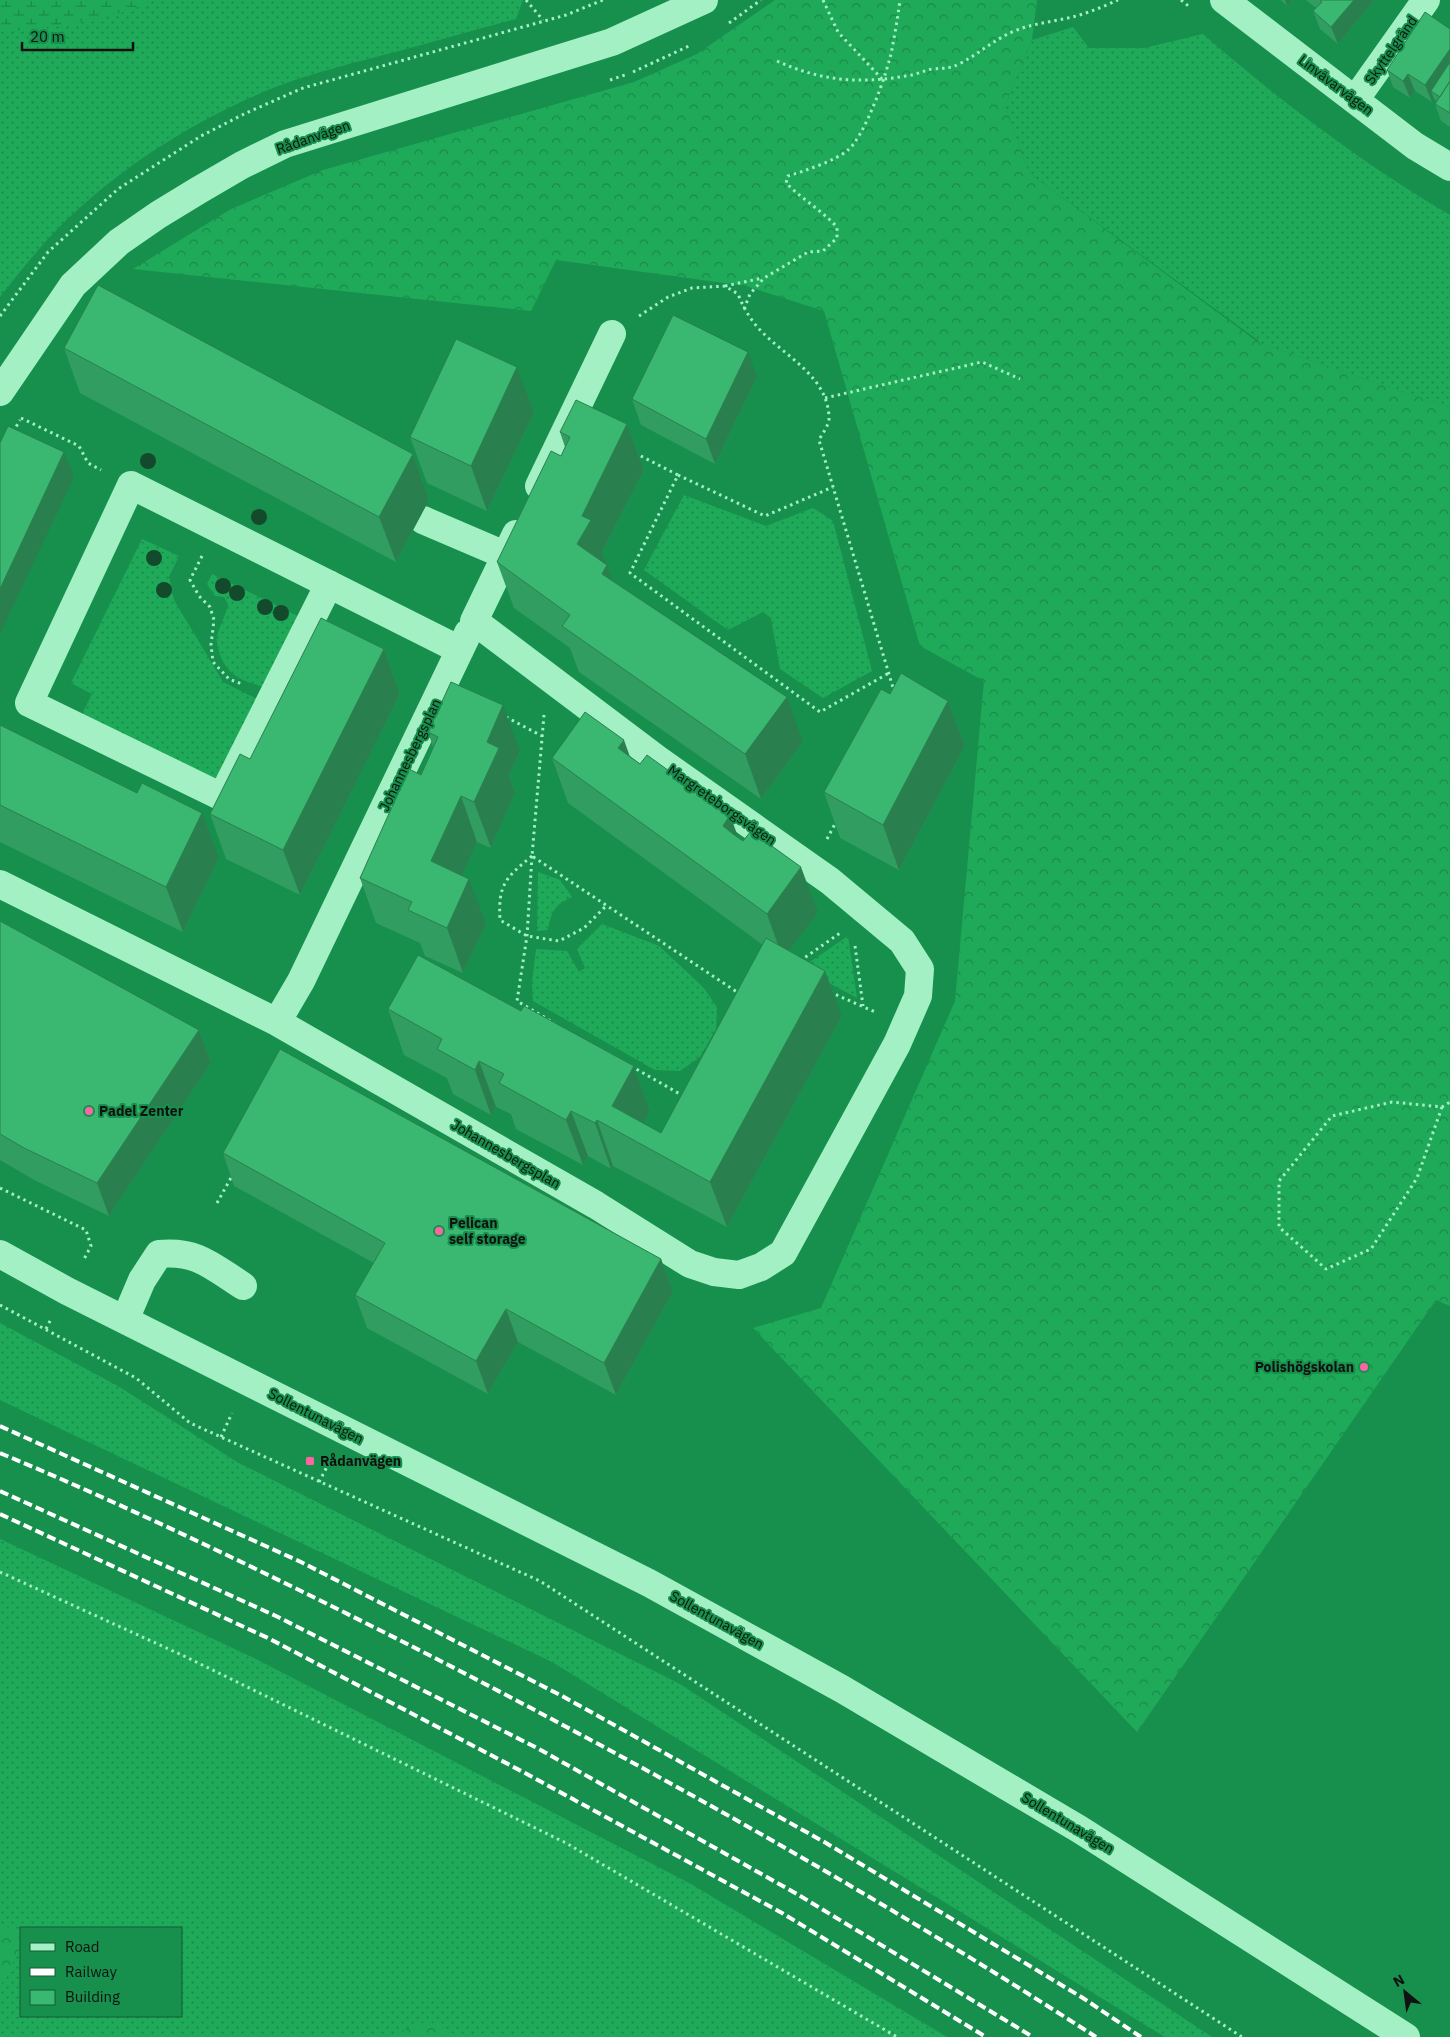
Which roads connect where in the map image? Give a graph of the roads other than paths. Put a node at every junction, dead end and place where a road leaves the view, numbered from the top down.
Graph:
1 (704, 0) edge
2 (1224, 0) edge
3 (1426, 0) edge
4 (1355, 100) junction
5 (1450, 166) edge
6 (612, 334) road end
7 (0, 392) edge
8 (423, 520) dead end
9 (505, 555) junction
10 (329, 584) junction
11 (474, 621) junction
12 (460, 650) junction
13 (0, 884) edge
14 (277, 1022) junction
15 (0, 1254) edge
16 (739, 1276) joint
17 (243, 1286) dead end
18 (125, 1320) junction
19 (1406, 2037) edge

1 - 7 street, Rådanvägen
2 - 4 street, Linvävarvägen
3 - 4 street, Skyttelgränd
4 - 5 street, Linvävarvägen
6 - 9 street
8 - 9 street
9 - 11 street
10 - 10 street
10 - 12 street
11 - 12 street, Johannesbergsplan
11 - 16 street, Margreteborgsvägen
12 - 14 street, Johannesbergsplan
13 - 14 street, Johannesbergsplan
14 - 16 street, Johannesbergsplan
15 - 18 street, Sollentunavägen
17 - 18 street
18 - 19 street, Sollentunavägen

